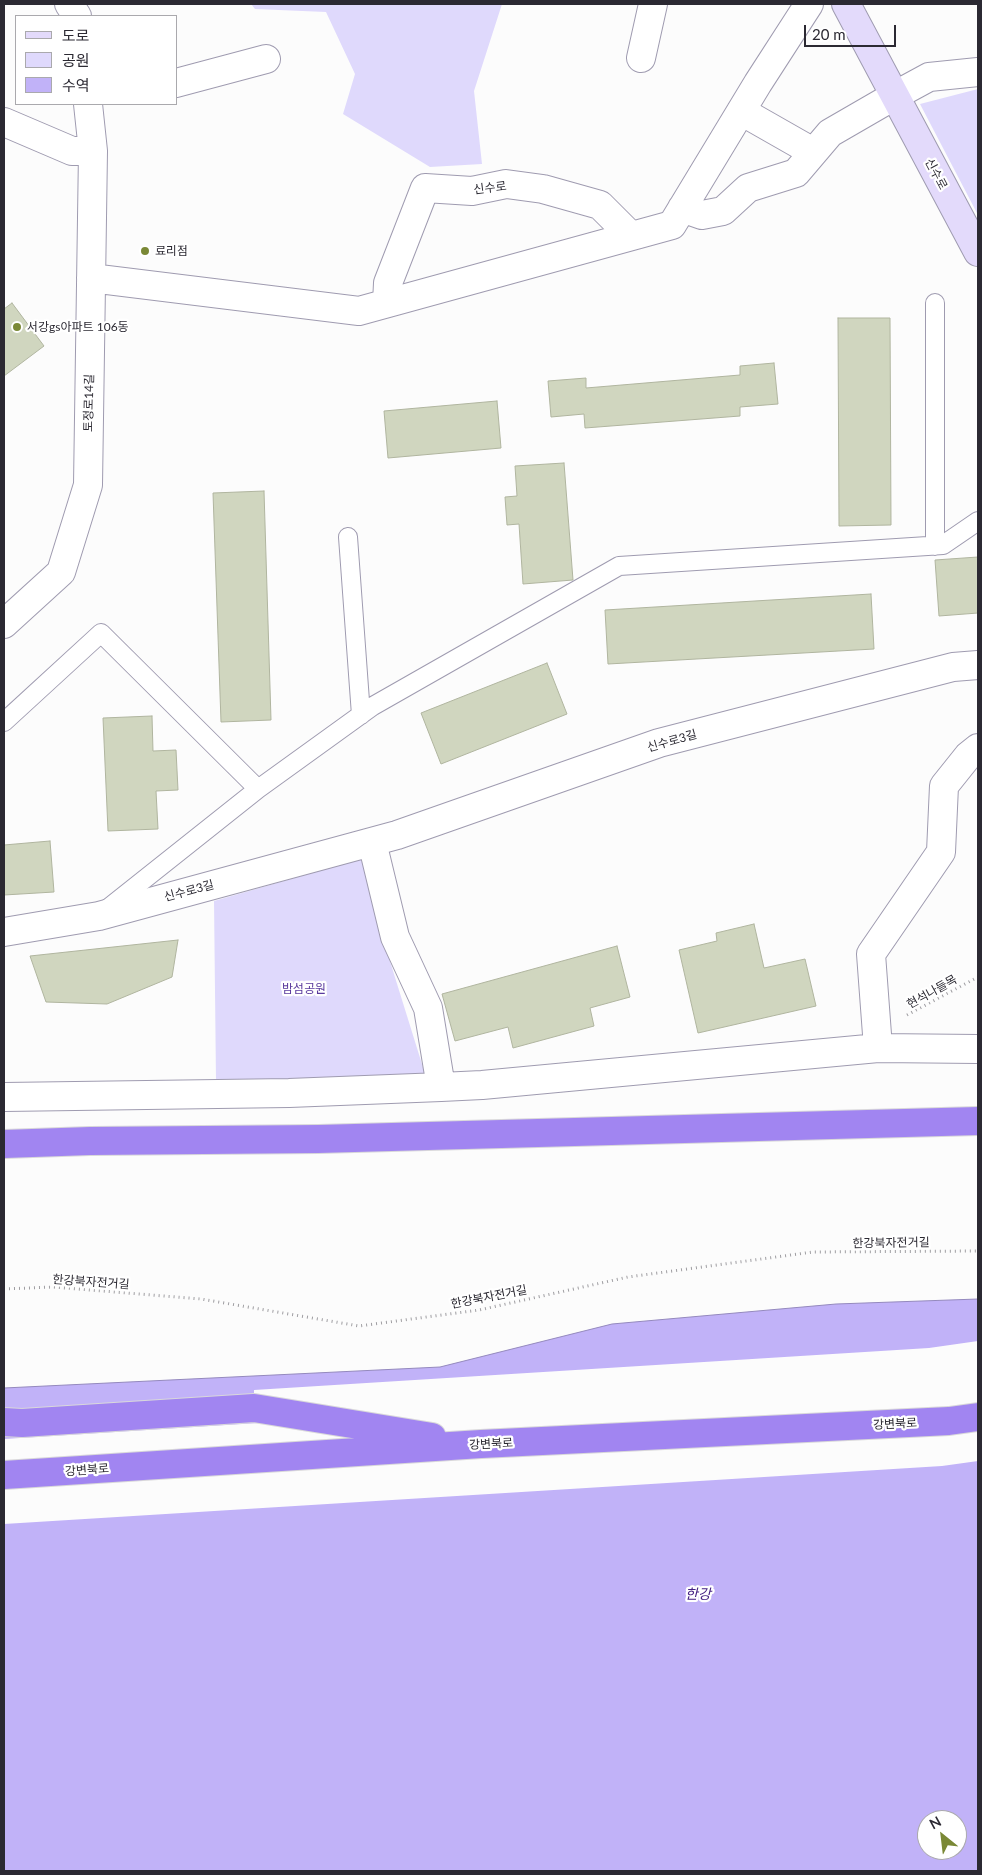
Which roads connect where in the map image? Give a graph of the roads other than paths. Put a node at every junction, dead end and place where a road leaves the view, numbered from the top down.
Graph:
1 (69, 4) edge
2 (653, 4) edge
3 (809, 4) edge
4 (846, 4) edge
5 (76, 15) edge
6 (641, 58) dead end
7 (266, 59) dead end
8 (978, 72) edge
9 (178, 82) edge
10 (894, 96) junction
11 (91, 105) edge
12 (741, 111) junction
13 (4, 122) edge
14 (93, 152) junction
15 (813, 152) junction
16 (682, 208) junction
17 (632, 236) junction
18 (978, 252) edge
19 (91, 278) junction
20 (387, 303) junction
21 (935, 304) dead end
22 (978, 521) edge
23 (348, 537) dead end
24 (935, 546) junction
25 (4, 624) edge
26 (978, 665) edge
27 (361, 715) junction
28 (4, 722) edge
29 (978, 748) edge
30 (258, 789) junction
31 (372, 842) junction
32 (99, 916) junction
33 (4, 932) edge
34 (878, 1048) junction
35 (978, 1049) edge
36 (440, 1087) junction
37 (4, 1096) edge
38 (978, 1121) edge
39 (4, 1144) edge
40 (978, 1417) edge
41 (4, 1422) edge
42 (481, 1444) junction
43 (4, 1475) edge

1 - 5 street
2 - 6 street
3 - 12 street
4 - 10 street, 신수로
7 - 9 street
8 - 10 street
10 - 15 street
10 - 18 street, 신수로
11 - 14 street, 토정로14길
12 - 15 street
12 - 16 street
13 - 14 street
14 - 19 street, 토정로14길
15 - 16 street
16 - 17 street
17 - 20 street
17 - 20 street, 신수로
19 - 20 street
19 - 25 street, 토정로14길
21 - 24 lane
22 - 24 lane
23 - 27 lane
24 - 27 lane
26 - 31 street, 신수로3길
27 - 30 lane
28 - 30 lane
29 - 34 street
30 - 32 lane
31 - 32 street, 신수로3길
31 - 36 street
32 - 33 street, 신수로3길
34 - 35 street
34 - 36 street
36 - 37 street
38 - 39 highway
40 - 42 highway, 강변북로
41 - 42 highway
42 - 43 highway, 강변북로

